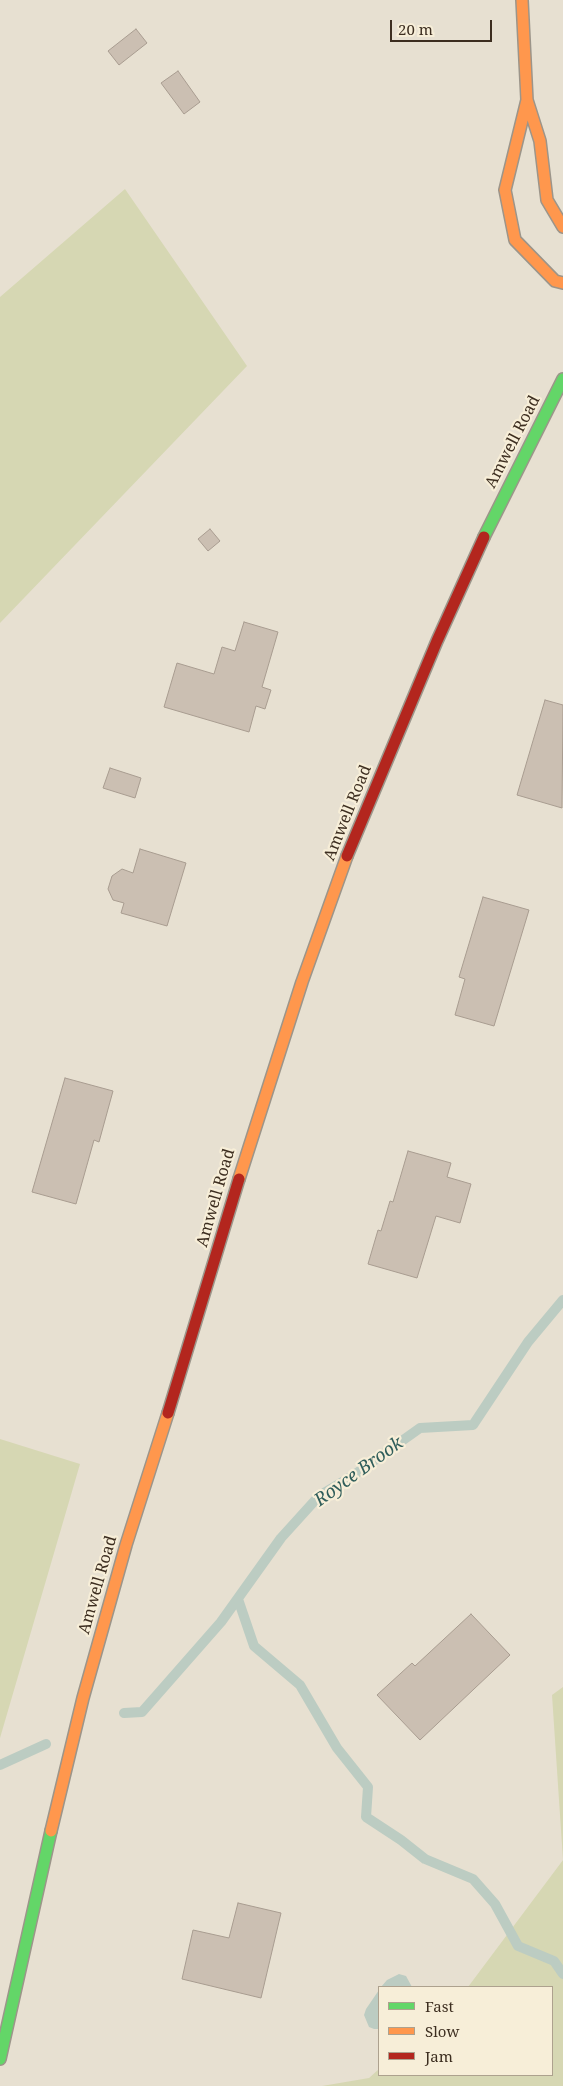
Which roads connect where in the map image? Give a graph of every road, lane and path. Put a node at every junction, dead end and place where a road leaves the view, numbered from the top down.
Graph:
1 (522, 0) edge
2 (527, 100) junction
3 (540, 142) junction
4 (553, 162) dead end
5 (563, 227) edge
6 (563, 283) edge
7 (563, 379) edge
8 (0, 2059) edge

1 - 2 main road
2 - 3 main road
2 - 6 main road
3 - 4 main road
3 - 5 main road
7 - 8 main road, Amwell Road

